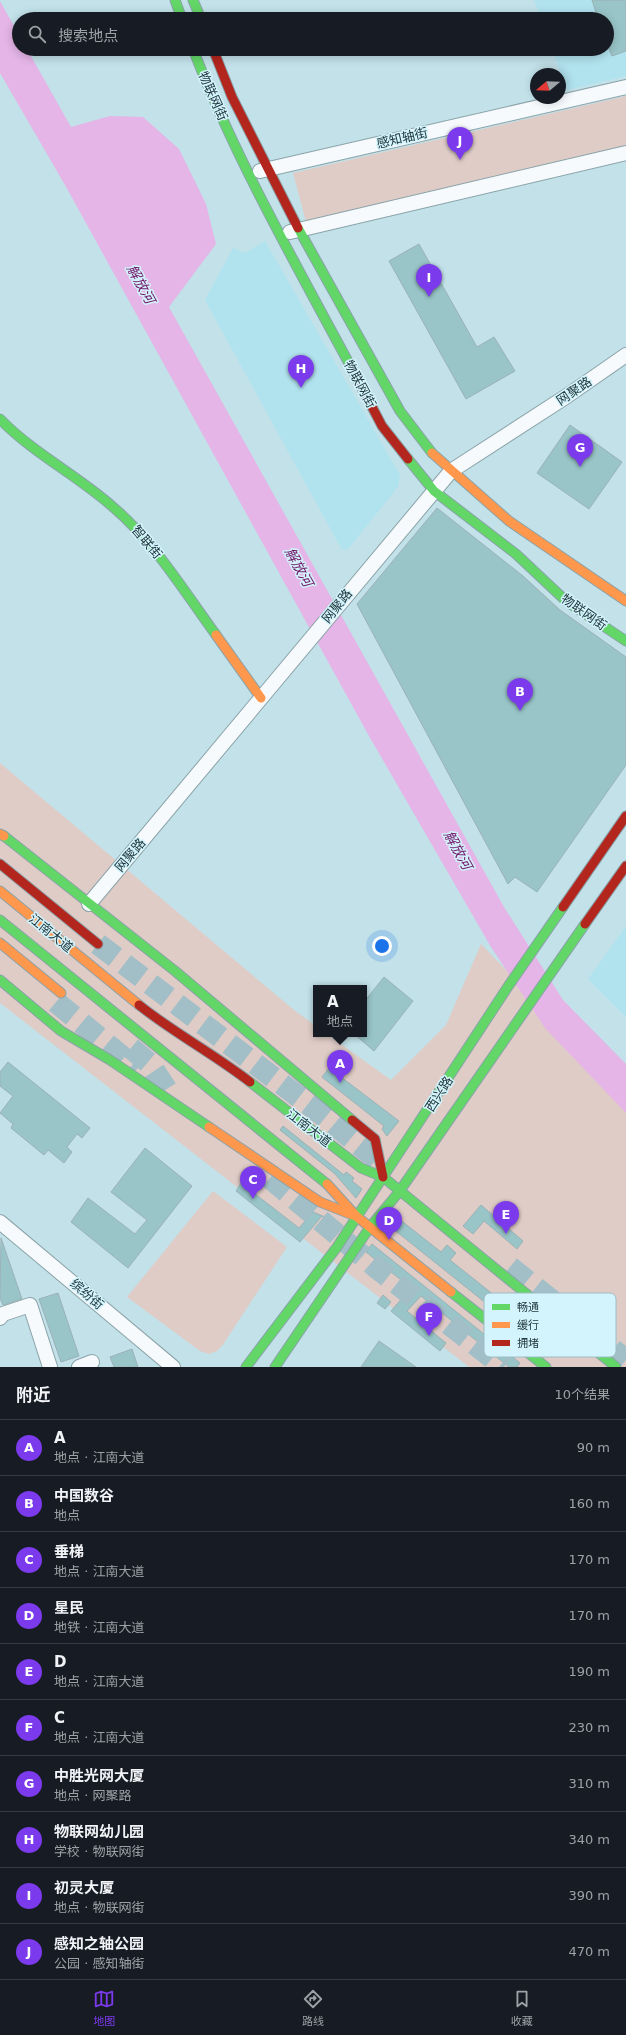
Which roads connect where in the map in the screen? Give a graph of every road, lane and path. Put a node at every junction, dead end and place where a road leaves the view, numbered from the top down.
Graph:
1 (175, 0) edge
2 (193, 0) edge
3 (179, 12) edge
4 (198, 12) edge
5 (197, 56) edge
6 (216, 56) edge
7 (626, 87) edge
8 (626, 153) edge
9 (268, 169) junction
10 (249, 173) junction
11 (299, 230) junction
12 (280, 234) junction
13 (626, 354) edge
14 (3, 428) edge
15 (451, 471) junction
16 (434, 490) junction
17 (626, 601) edge
18 (626, 641) edge
19 (261, 698) junction
20 (626, 816) edge
21 (2, 835) edge
22 (626, 866) edge
23 (3, 868) edge
24 (0, 891) edge
25 (89, 904) junction
26 (0, 920) edge
27 (0, 943) edge
28 (98, 944) tunnel mouth
29 (0, 980) edge
30 (61, 993) tunnel mouth
31 (383, 1177) junction
32 (399, 1192) junction
33 (356, 1216) junction
34 (0, 1222) edge
35 (370, 1227) junction
36 (524, 1293) edge
37 (0, 1318) edge
38 (484, 1318) edge
39 (533, 1357) edge
40 (604, 1357) edge
41 (92, 1362) dead end
42 (50, 1367) edge
43 (79, 1367) edge
44 (173, 1367) edge
45 (246, 1367) edge
46 (275, 1367) edge
47 (546, 1367) edge
48 (616, 1367) edge

1 - 3 main road
2 - 4 main road
5 - 10 main road, 物联网街
6 - 9 main road, 物联网街
7 - 9 street, 感知轴街
8 - 11 street
9 - 10 street, 感知轴街
9 - 11 main road, 物联网街
10 - 12 main road, 物联网街
11 - 12 street
11 - 15 main road, 物联网街
12 - 16 main road, 物联网街
13 - 15 street, 网聚路
14 - 19 main road, 智联街
15 - 16 street, 网聚路
15 - 17 main road, 物联网街
16 - 18 main road, 物联网街
16 - 19 street, 网聚路
19 - 25 street, 网聚路
20 - 31 main road, 西兴路
21 - 25 main road
22 - 32 main road, 西兴路
23 - 28 main road
24 - 31 main road, 江南大道
25 - 31 main road
26 - 33 main road, 江南大道
27 - 30 main road
29 - 33 main road
31 - 32 main road, 江南大道
31 - 33 main road, 西兴路
32 - 35 main road, 西兴路
32 - 36 main road, 江南大道
33 - 35 main road, 江南大道
33 - 45 main road, 西兴路
34 - 44 street, 缤纷街
35 - 38 main road, 江南大道
35 - 46 main road, 西兴路
37 - 42 street
39 - 47 main road, 江南大道
40 - 48 main road, 江南大道
41 - 43 street

